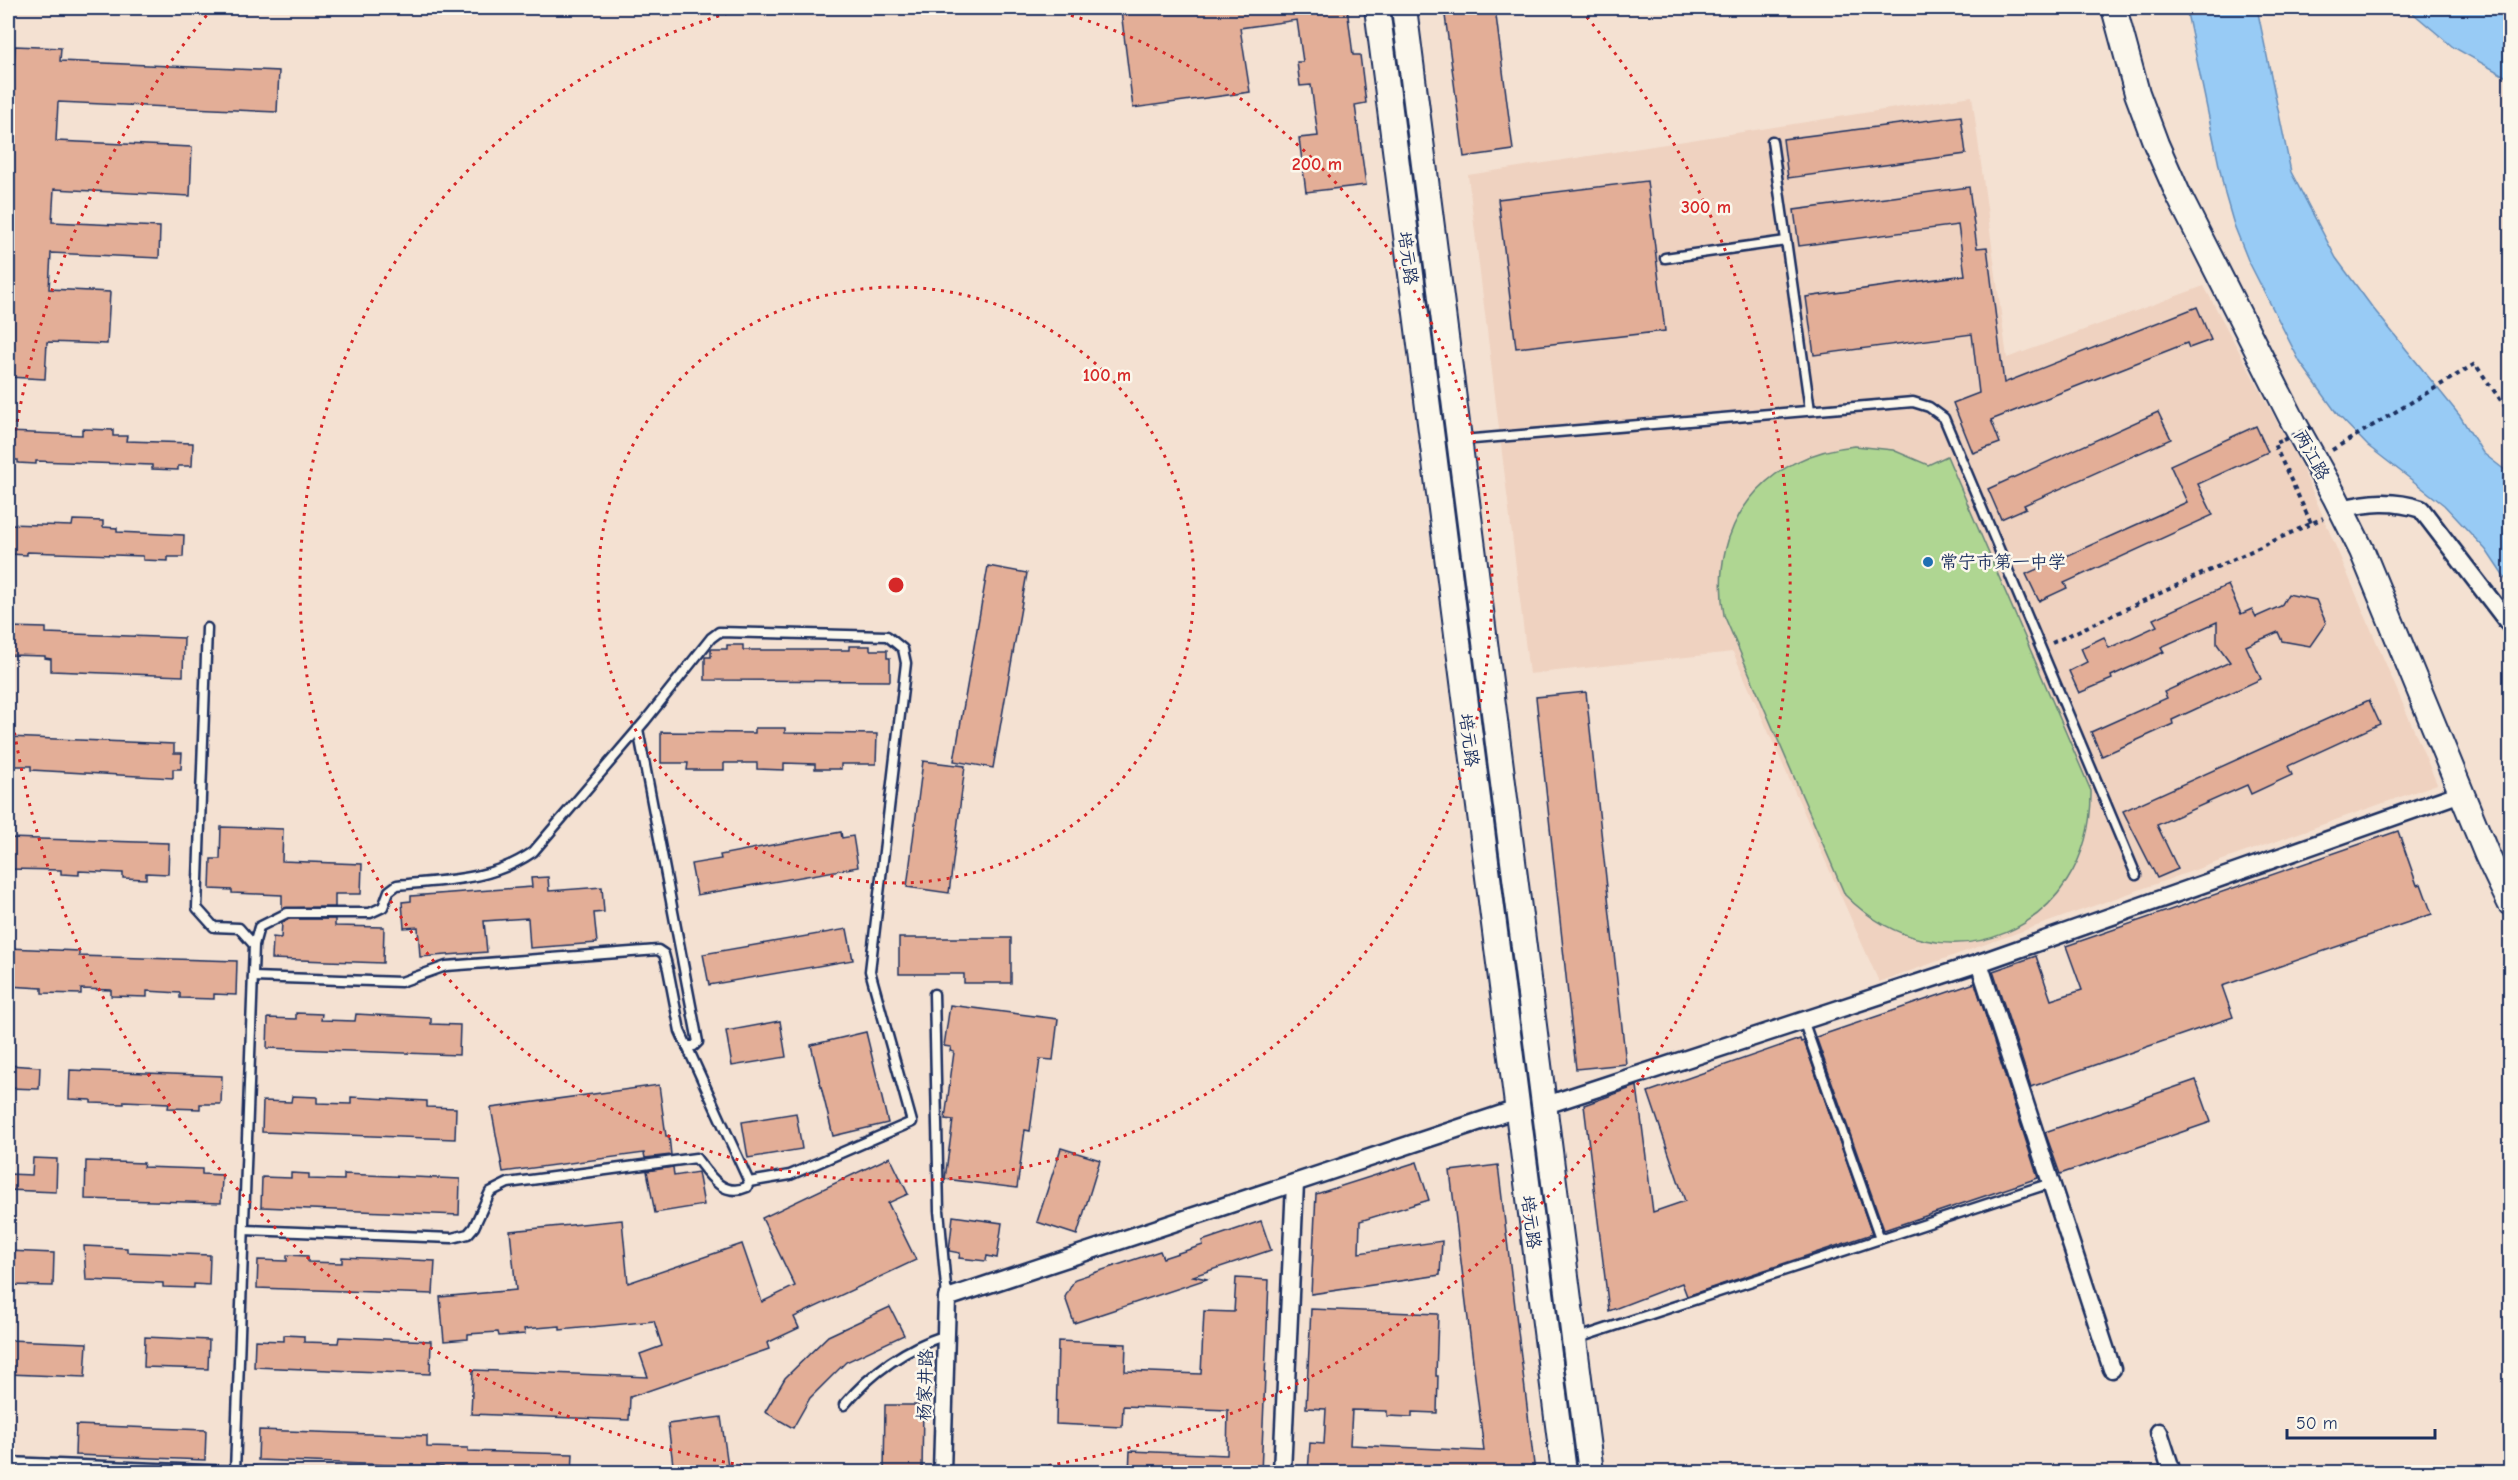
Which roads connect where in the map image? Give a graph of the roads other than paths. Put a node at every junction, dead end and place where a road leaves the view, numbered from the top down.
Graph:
1 (1377, 8) edge
2 (1404, 8) edge
3 (2114, 8) edge
4 (1772, 141) dead end
5 (1786, 241) junction
6 (1665, 258) dead end
7 (1810, 411) junction
8 (1459, 440) junction
9 (2341, 509) junction
10 (2511, 625) edge
11 (207, 628) dead end
12 (638, 729) junction
13 (2461, 793) junction
14 (2136, 875) dead end
15 (2511, 903) edge
16 (254, 945) junction
17 (1979, 963) junction
18 (253, 977) junction
19 (934, 994) dead end
20 (1803, 1020) junction
21 (687, 1046) junction
22 (1543, 1106) junction
23 (1517, 1109) junction
24 (749, 1182) junction
25 (1295, 1182) junction
26 (2051, 1182) junction
27 (244, 1230) junction
28 (1880, 1239) junction
29 (947, 1298) junction
30 (946, 1335) junction
31 (1573, 1339) junction
32 (2112, 1369) dead end
33 (844, 1405) dead end
34 (2159, 1432) dead end
35 (8, 1462) edge
36 (235, 1472) edge
37 (255, 1473) edge
38 (942, 1473) edge
39 (1282, 1473) edge
40 (1564, 1473) edge
41 (1591, 1473) edge
42 (2172, 1473) edge

1 - 23 main road, 培元路
2 - 8 main road, 培元路
3 - 9 main road, 两江路
4 - 5 lane
5 - 6 lane
5 - 7 lane
7 - 8 lane
7 - 14 lane
8 - 22 main road, 培元路
9 - 10 street
9 - 13 main road, 两江路
11 - 16 lane
12 - 16 lane
12 - 21 lane
12 - 24 lane
13 - 15 main road, 两江路
13 - 17 street
16 - 18 lane
17 - 20 street
17 - 26 street
18 - 21 lane
18 - 27 lane
19 - 29 lane
20 - 22 street
20 - 28 lane
21 - 24 lane
22 - 31 main road, 培元路
23 - 25 street
23 - 40 main road, 培元路
24 - 27 lane
25 - 29 street
25 - 39 street
26 - 28 lane
26 - 32 street
27 - 36 lane
28 - 31 lane
29 - 30 street, 杨家井路
30 - 33 lane
30 - 38 street, 杨家井路
31 - 41 main road, 培元路
34 - 42 street
35 - 36 lane
36 - 37 lane

